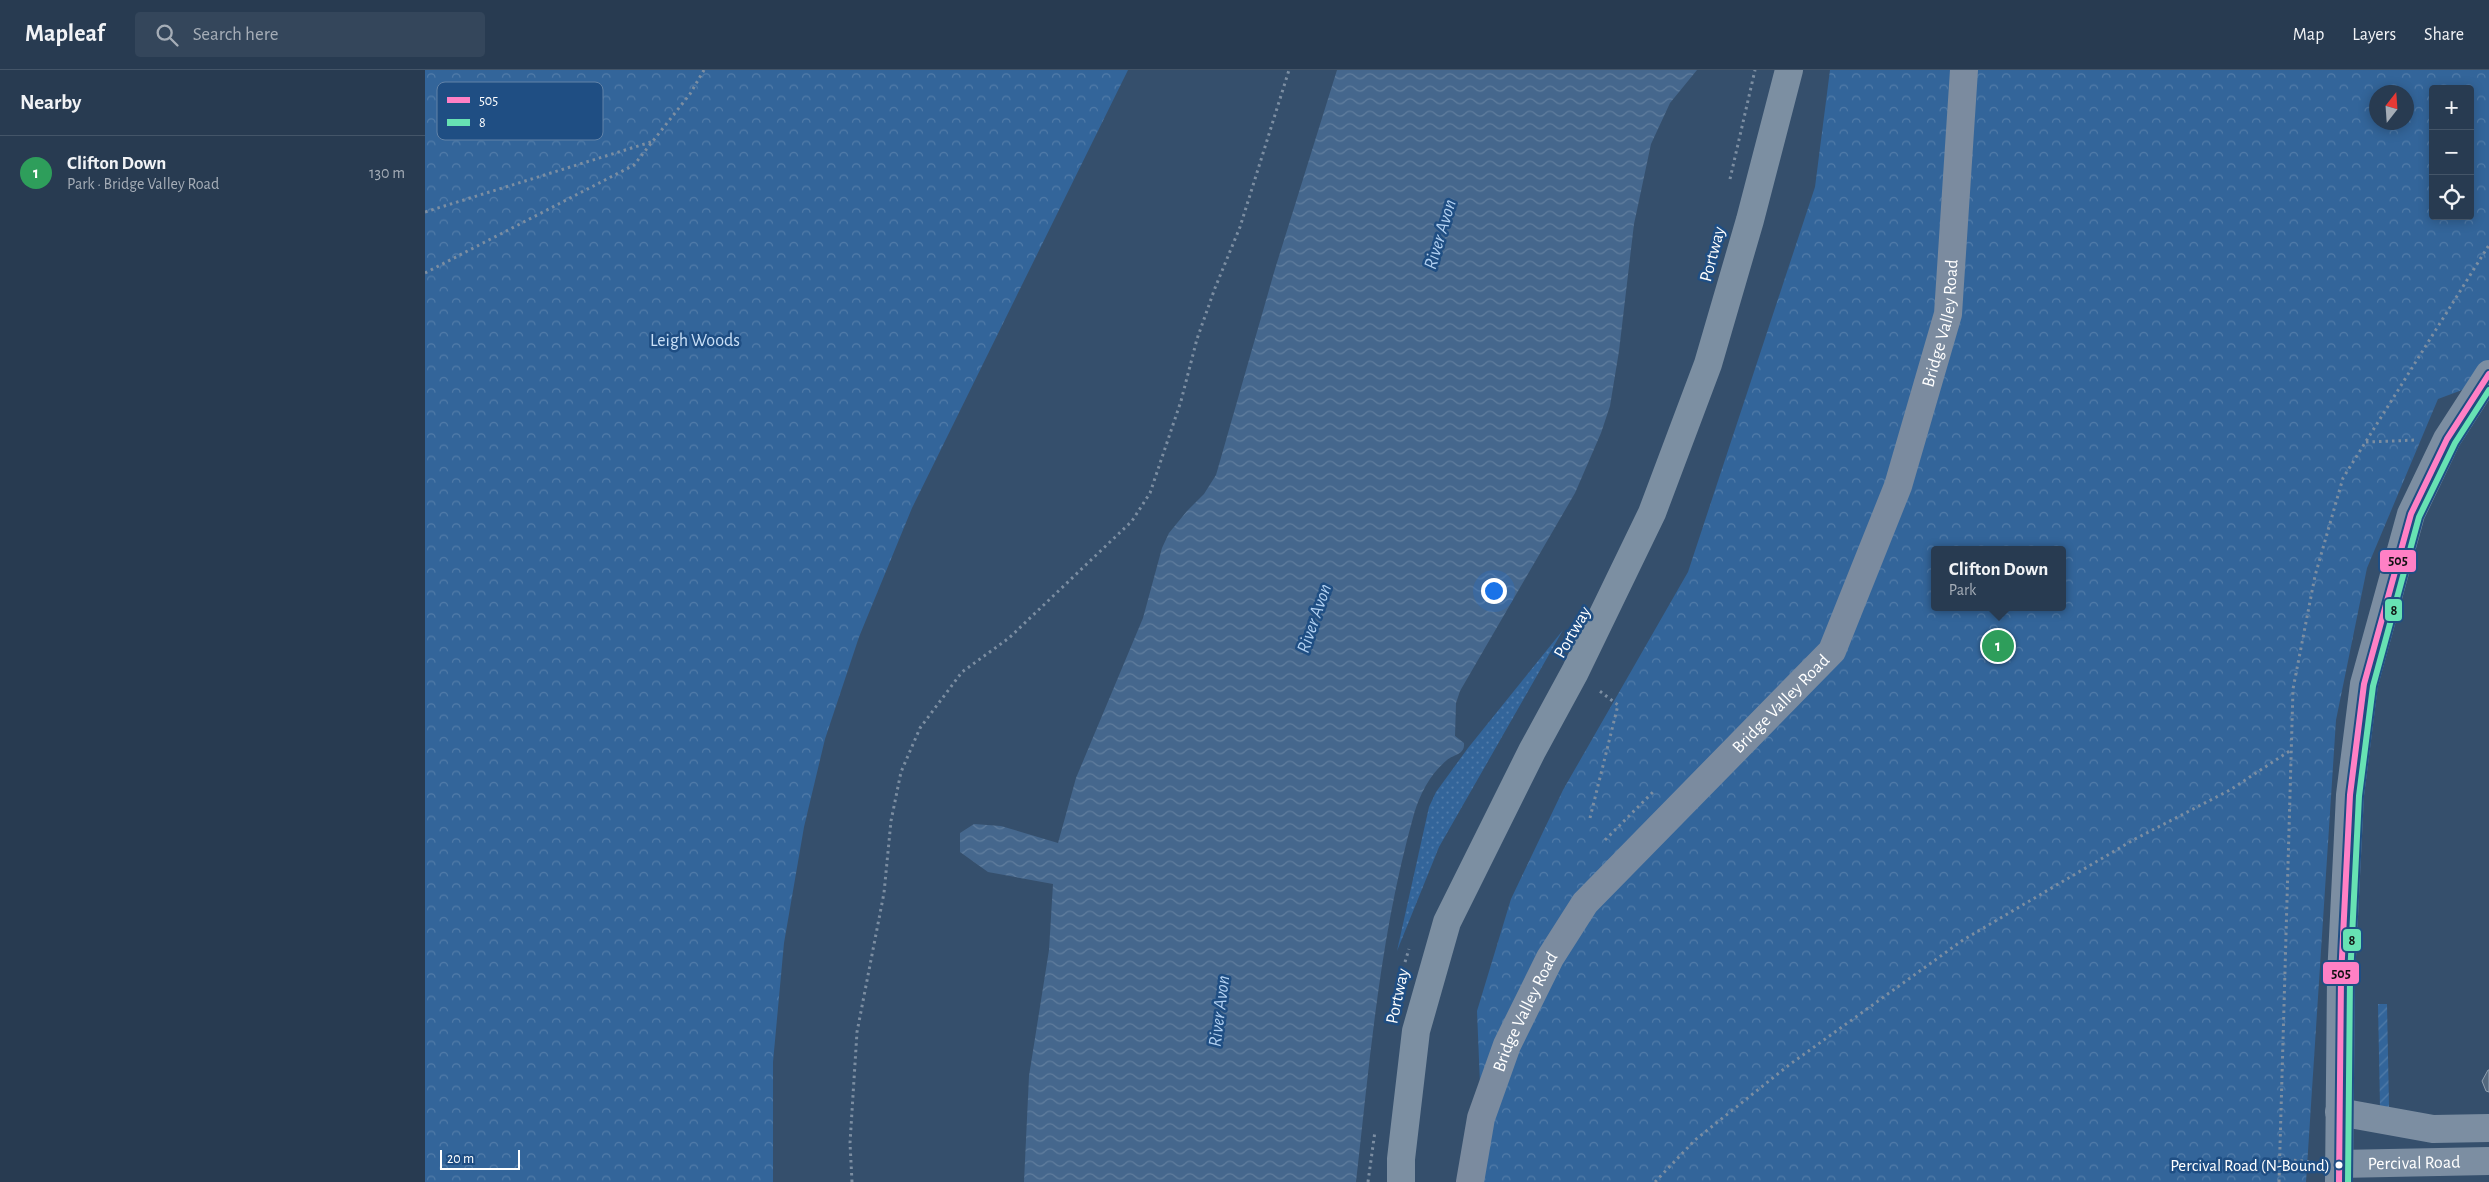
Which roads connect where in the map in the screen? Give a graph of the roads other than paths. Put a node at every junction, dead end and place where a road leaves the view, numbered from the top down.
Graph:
1 (1789, 70) edge
2 (1964, 70) edge
3 (2489, 374) edge
4 (2478, 404) edge
5 (2339, 1112) junction
6 (2489, 1128) edge
7 (2489, 1161) edge
8 (2339, 1173) edge
9 (1401, 1182) edge
10 (1470, 1182) edge

1 - 9 highway, Portway
2 - 10 main road, Bridge Valley Road
3 - 4 street
4 - 5 street
5 - 6 street
5 - 8 street
7 - 8 street, Percival Road

